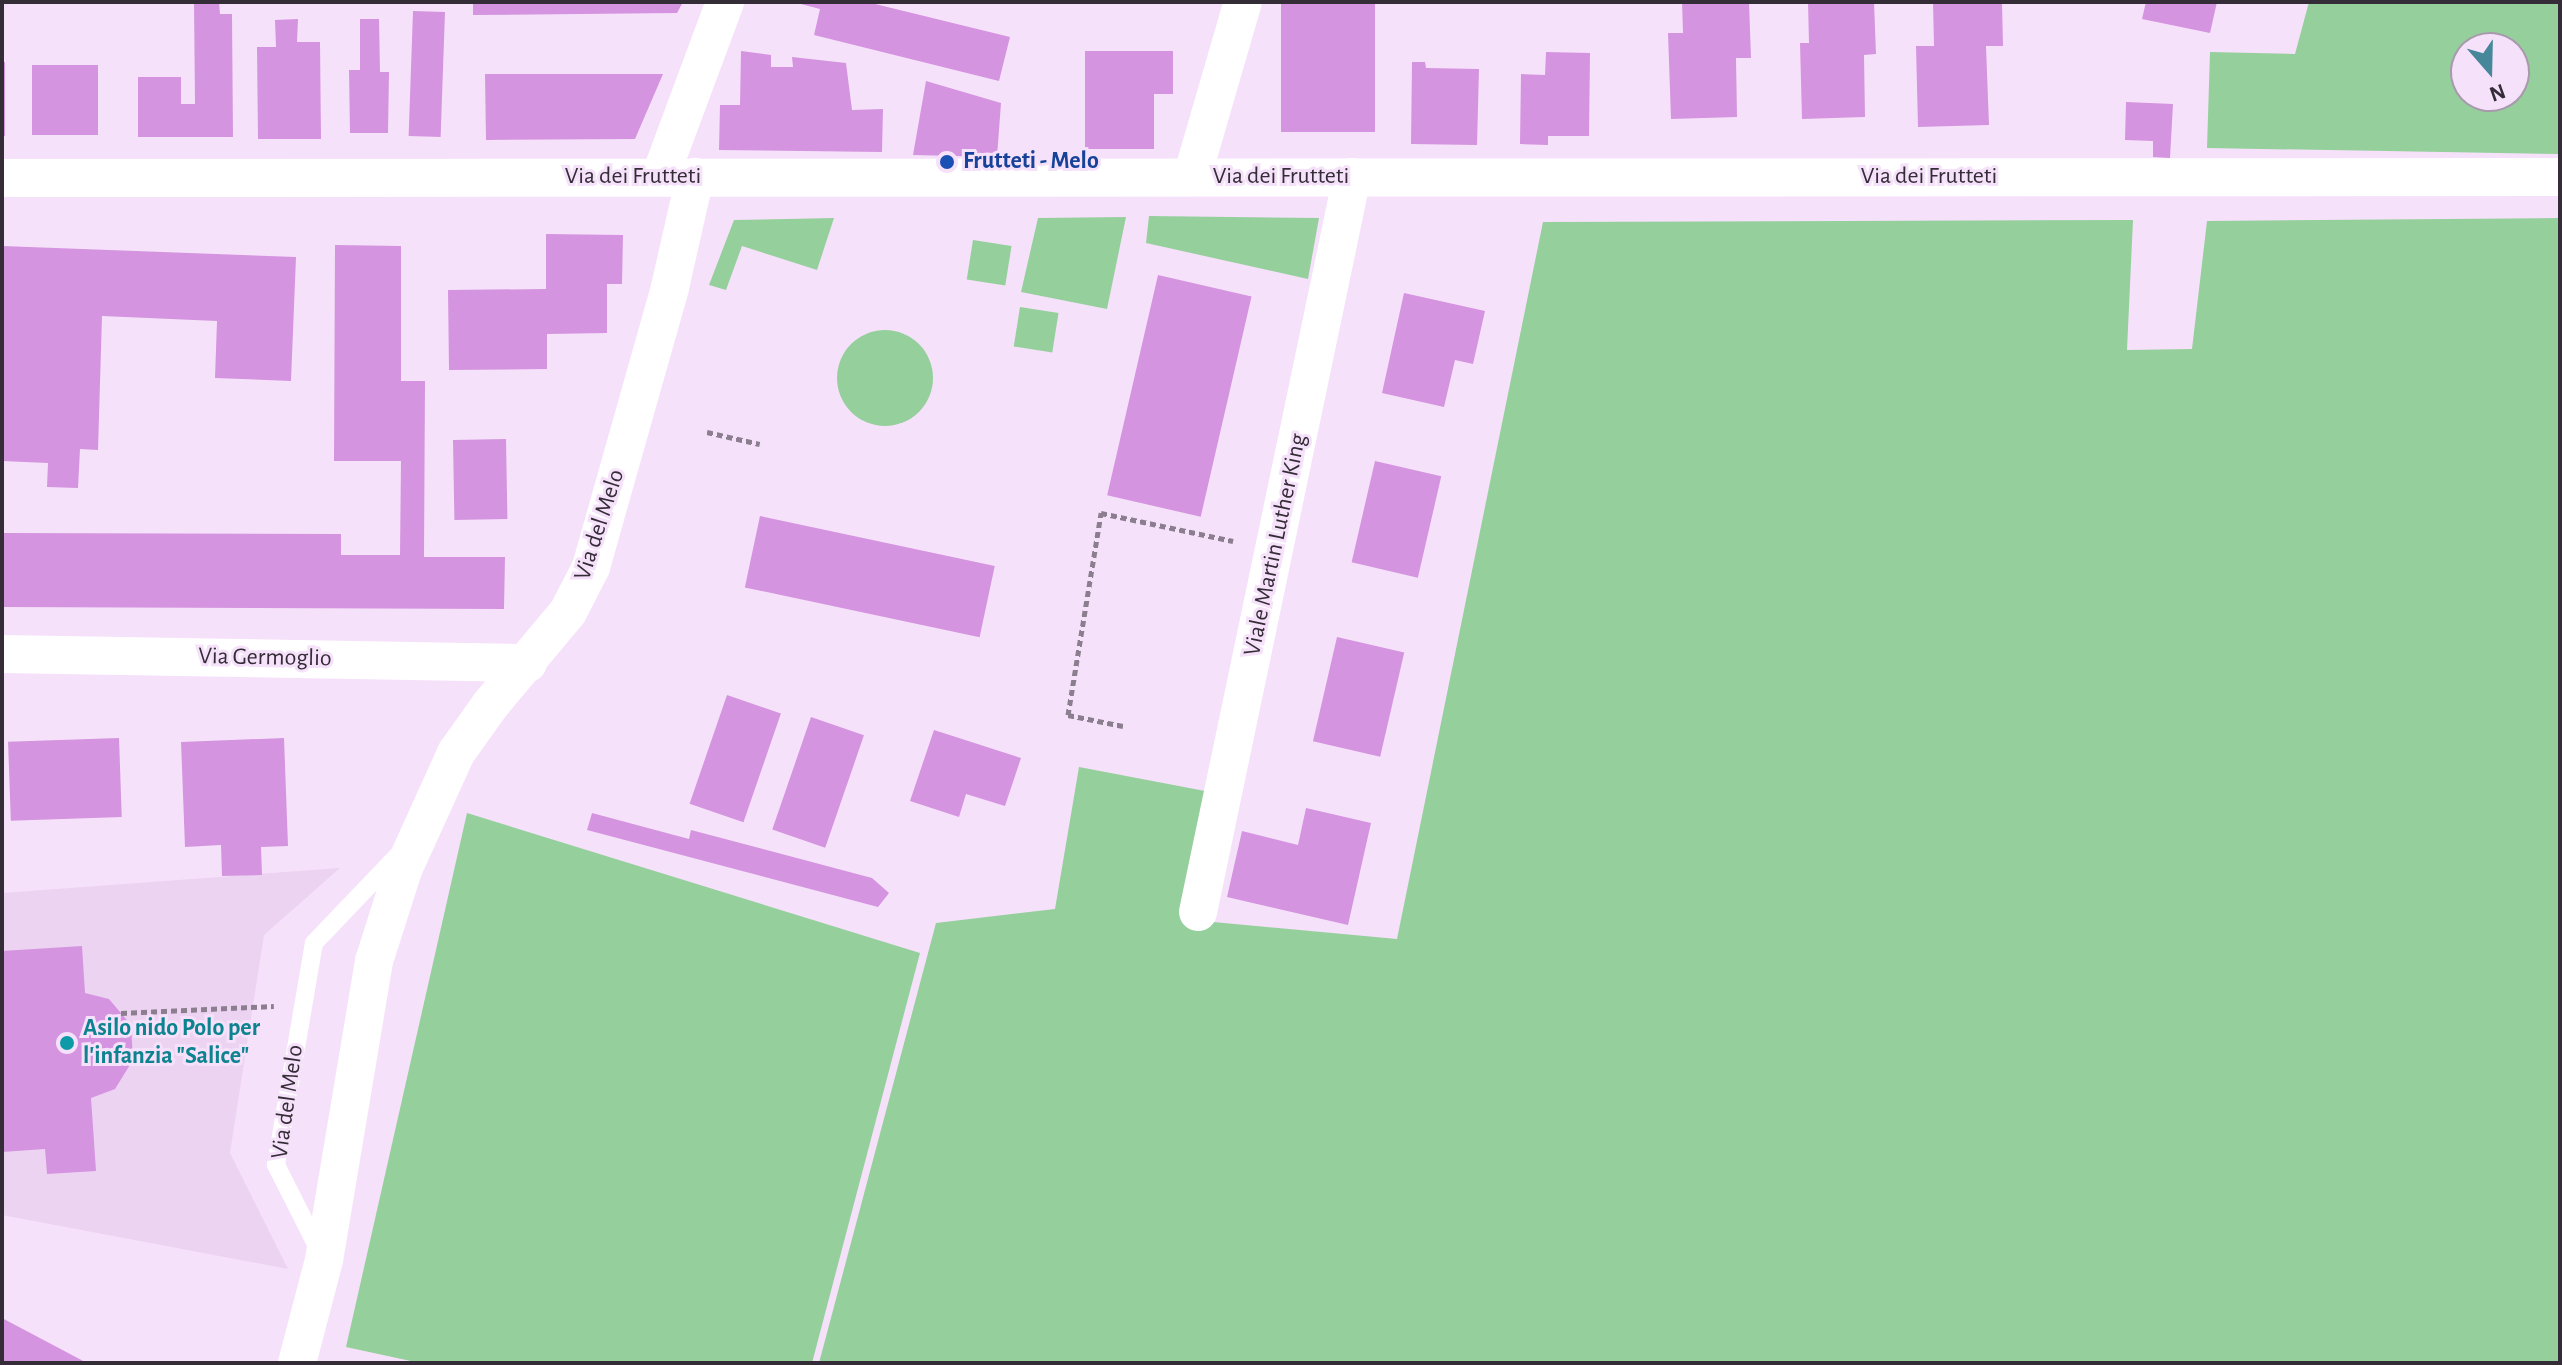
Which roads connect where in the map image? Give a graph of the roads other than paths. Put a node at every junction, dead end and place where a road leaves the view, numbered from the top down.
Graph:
1 (725, 2) edge
2 (1243, 2) edge
3 (678, 177) junction
4 (1192, 177) junction
5 (1352, 177) junction
6 (2560, 177) edge
7 (2, 178) edge
8 (2, 654) edge
9 (528, 663) junction
10 (419, 833) junction
11 (1198, 912) dead end
12 (324, 1260) junction
13 (297, 1363) edge

1 - 3 street, Via del Melo
2 - 4 street
3 - 4 street, Via dei Frutteti
3 - 7 street, Via dei Frutteti
3 - 9 street, Via del Melo
4 - 5 street, Via dei Frutteti
5 - 6 street, Via dei Frutteti
5 - 11 street, Viale Martin Luther King
8 - 9 street, Via Germoglio
9 - 10 street, Via del Melo
10 - 12 street, Via del Melo
10 - 12 lane, Via del Melo
12 - 13 street, Via del Melo

